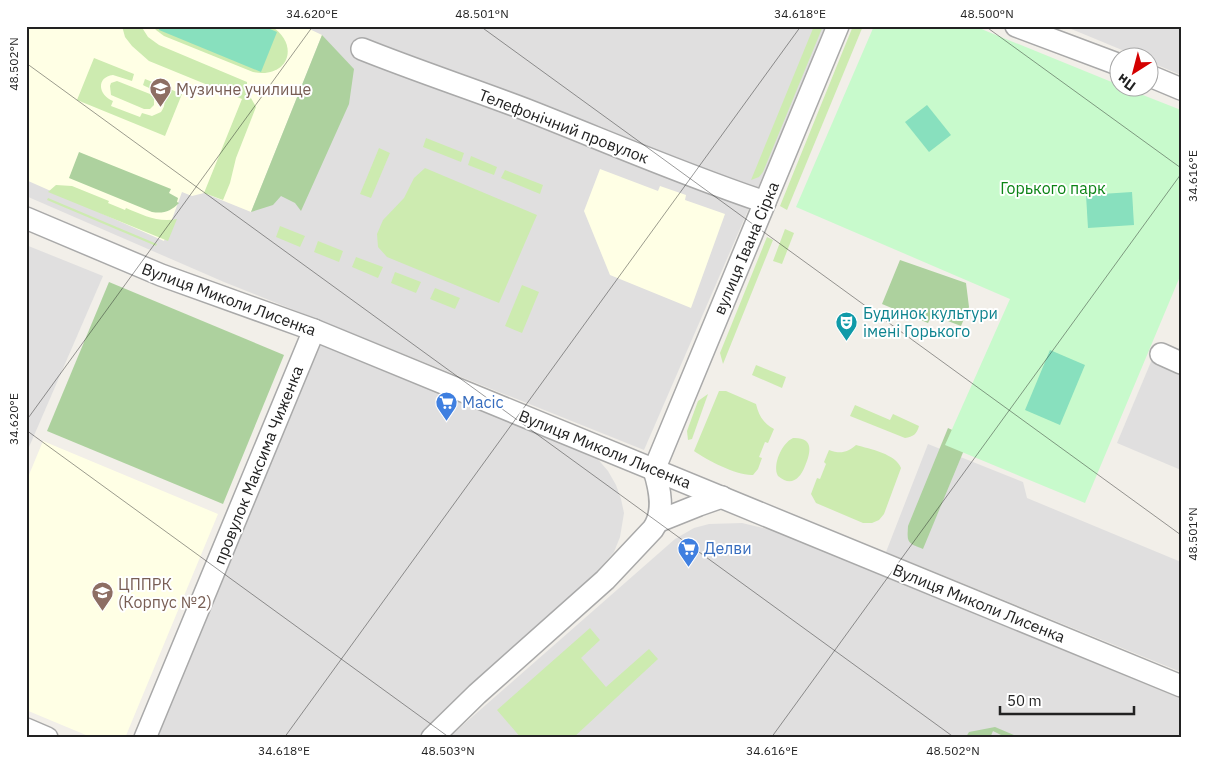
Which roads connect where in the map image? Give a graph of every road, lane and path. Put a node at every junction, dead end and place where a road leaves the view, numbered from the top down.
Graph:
1 (838, 26) edge
2 (1016, 26) edge
3 (362, 49) dead end
4 (1110, 61) edge
5 (1160, 80) edge
6 (1181, 89) edge
7 (765, 202) junction
8 (26, 218) edge
9 (314, 330) junction
10 (1161, 354) dead end
11 (1181, 363) edge
12 (654, 470) junction
13 (722, 497) junction
14 (659, 521) junction
15 (1181, 686) edge
16 (26, 729) edge
17 (47, 738) edge
18 (145, 738) edge
19 (432, 738) edge

1 - 7 street, вулиця Івана Сірка
2 - 4 street
3 - 7 street, Телефонічний провулок
5 - 6 street
7 - 12 street, вулиця Івана Сірка
8 - 9 street, Вулиця Миколи Лисенка
9 - 12 street, Вулиця Миколи Лисенка
9 - 18 street, провулок Максима Чиженка
10 - 11 street
12 - 13 street, Вулиця Миколи Лисенка
12 - 14 street
13 - 14 street
13 - 15 street, Вулиця Миколи Лисенка
14 - 19 street
16 - 17 street

